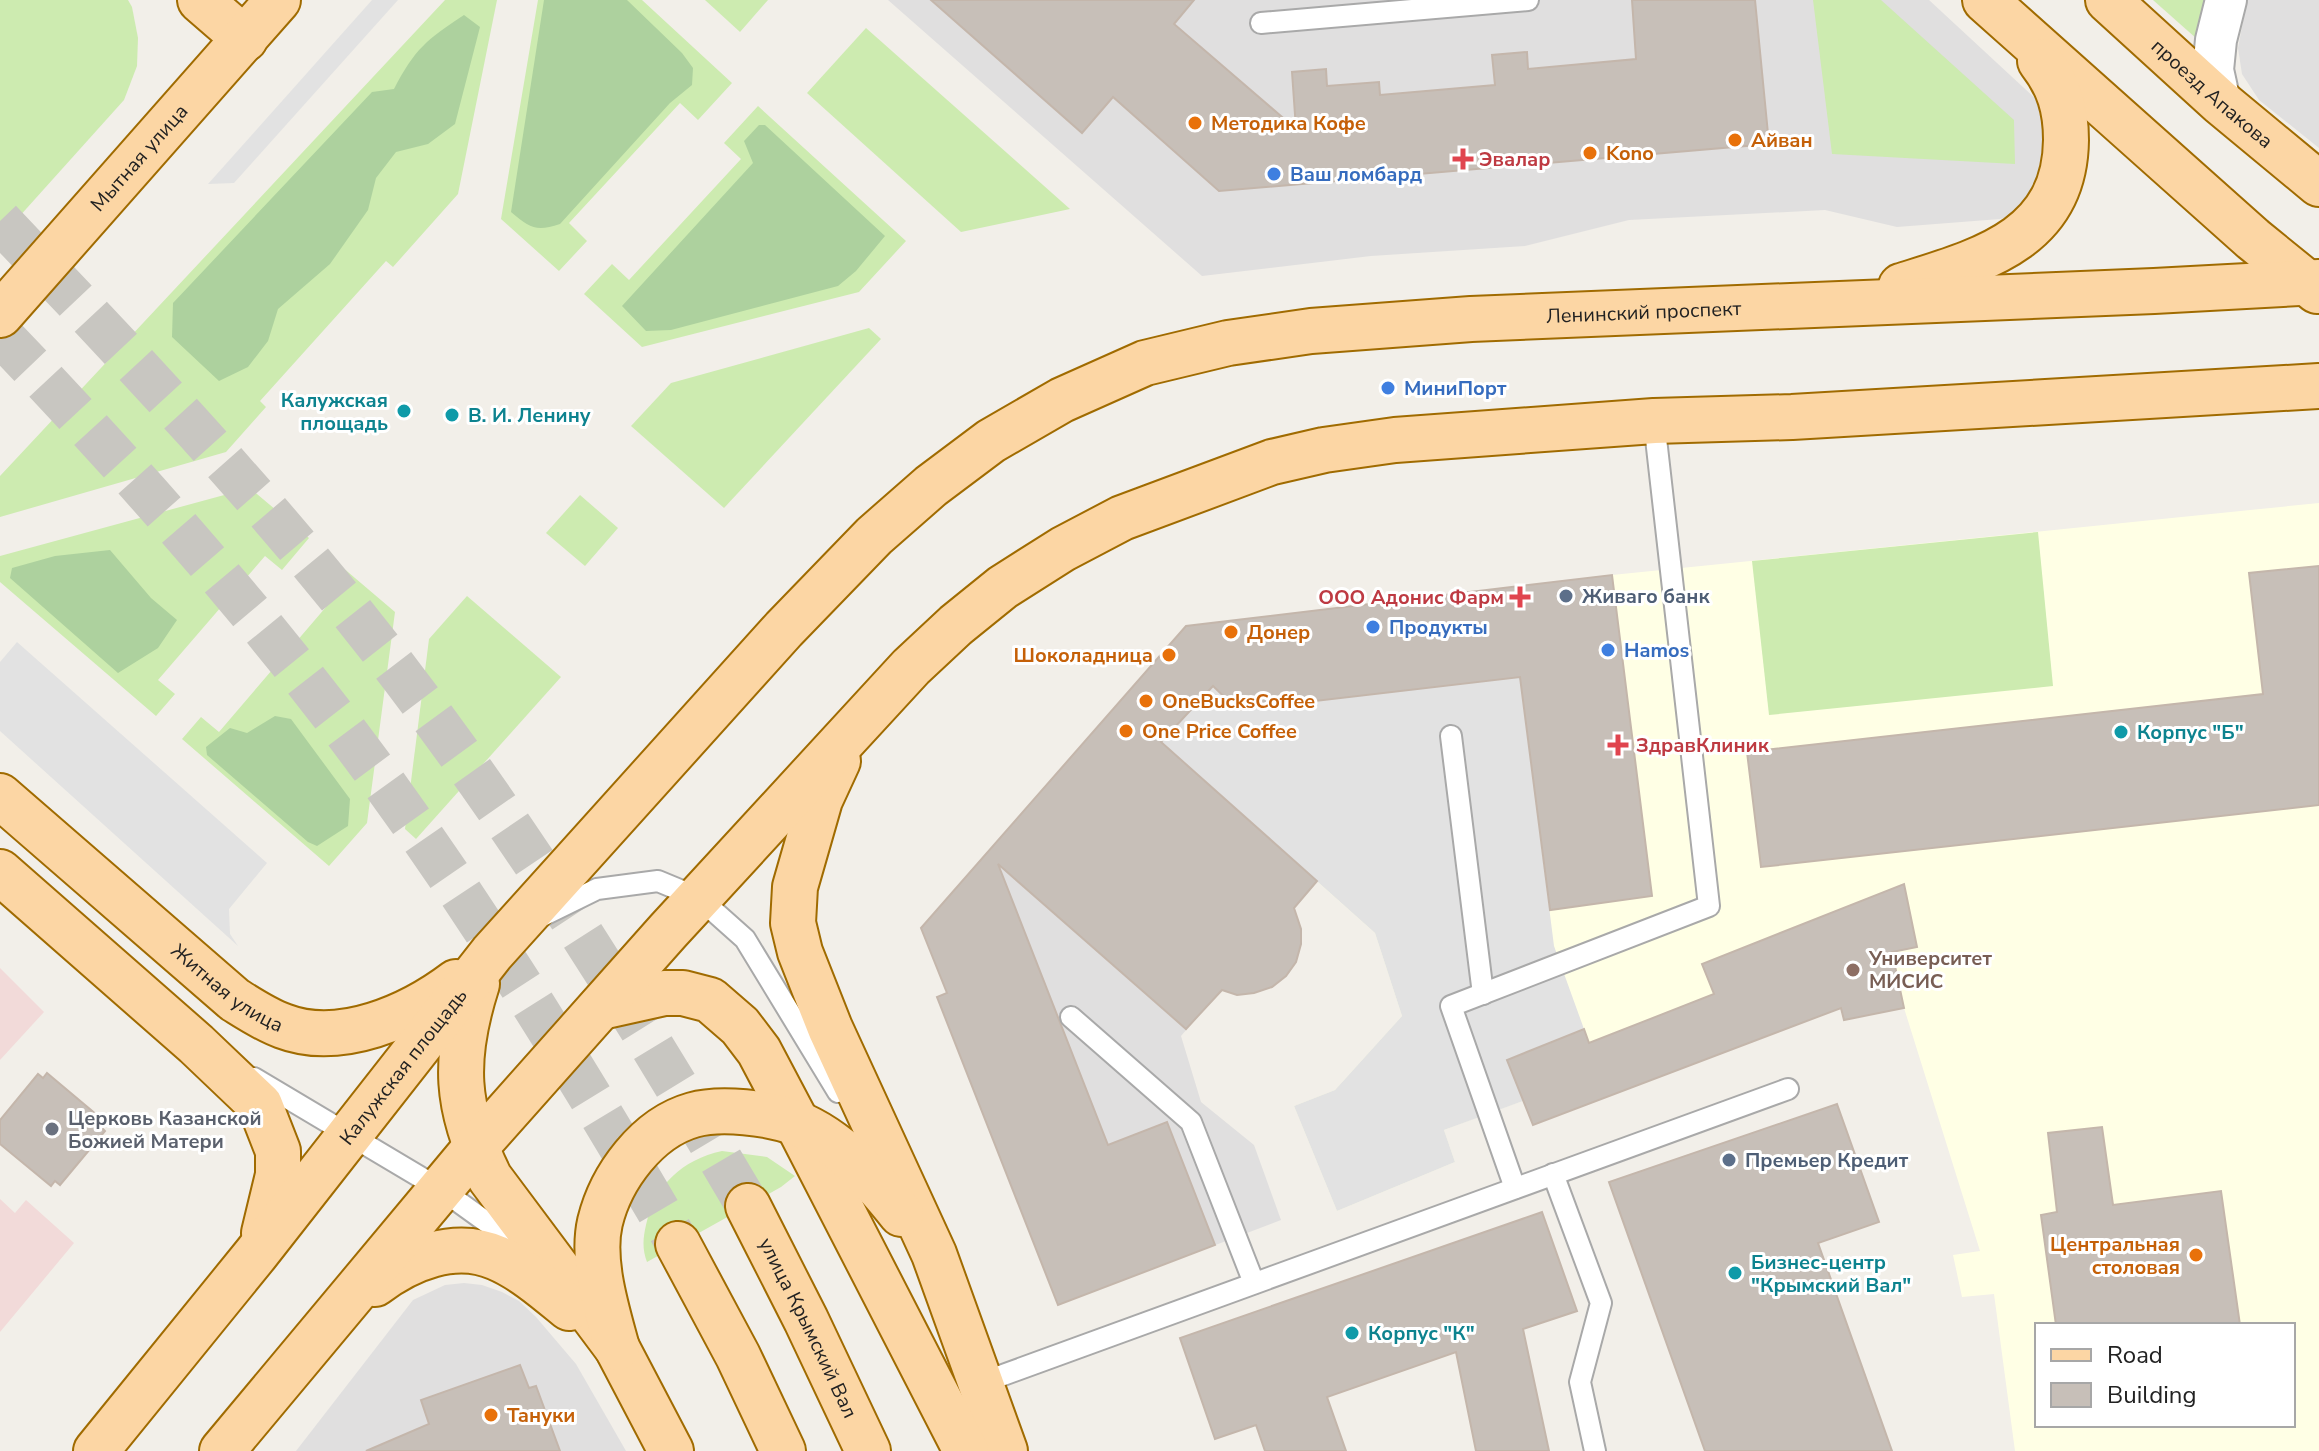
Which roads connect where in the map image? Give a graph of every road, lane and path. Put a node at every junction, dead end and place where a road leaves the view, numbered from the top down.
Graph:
1 (200, 0) edge
2 (278, 0) edge
3 (1528, 0) edge
4 (2108, 0) edge
5 (2226, 0) edge
6 (1998, 12) edge
7 (1261, 23) dead end
8 (245, 39) junction
9 (2220, 102) junction
10 (2319, 184) edge
11 (2315, 286) edge
12 (1845, 304) junction
13 (0, 315) edge
14 (2319, 386) edge
15 (1654, 421) junction
16 (991, 441) joint
17 (883, 697) junction
18 (1451, 736) dead end
19 (0, 796) edge
20 (0, 872) edge
21 (699, 898) junction
22 (492, 953) junction
23 (1483, 994) junction
24 (601, 1007) junction
25 (1071, 1017) dead end
26 (179, 1029) junction
27 (1788, 1089) dead end
28 (797, 1123) junction
29 (348, 1134) junction
30 (475, 1148) junction
31 (1553, 1174) junction
32 (1515, 1188) junction
33 (442, 1190) junction
34 (748, 1206) tunnel mouth
35 (678, 1244) tunnel mouth
36 (256, 1254) junction
37 (934, 1254) junction
38 (1254, 1283) junction
39 (328, 1325) junction
40 (617, 1348) junction
41 (981, 1383) junction
42 (96, 1451) edge
43 (222, 1451) edge
44 (671, 1451) edge
45 (783, 1451) edge
46 (868, 1451) edge
47 (966, 1451) edge
48 (1005, 1451) edge
49 (1595, 1451) edge

1 - 8 main road
2 - 8 main road, Мытная улица
3 - 7 lane
4 - 9 main road, проезд Апакова
5 - 9 street
6 - 11 main road
6 - 12 main road
8 - 13 main road, Мытная улица
9 - 10 main road, проезд Апакова
11 - 12 main road, Ленинский проспект
12 - 16 main road, Ленинский проспект
14 - 15 main road
15 - 17 main road
15 - 23 lane
16 - 22 main road, Калужская площадь
17 - 21 main road
17 - 37 main road
18 - 23 lane
19 - 22 main road, Житная улица
20 - 26 main road
21 - 22 lane
21 - 24 main road
21 - 37 lane
22 - 29 main road, Калужская площадь
22 - 30 main road
23 - 32 lane
24 - 28 main road
24 - 30 main road
25 - 38 lane
26 - 29 lane
26 - 36 main road
27 - 31 lane
28 - 37 main road
28 - 40 main road
28 - 47 main road
29 - 33 lane
29 - 36 main road, Калужская площадь
30 - 33 main road
30 - 40 main road
31 - 32 lane
31 - 49 lane
32 - 38 lane
33 - 39 main road
33 - 40 lane
34 - 46 main road, улица Крымский Вал
35 - 45 main road
36 - 42 main road, Калужская площадь
37 - 41 main road
38 - 41 lane
39 - 40 main road
39 - 43 main road
40 - 44 main road
41 - 48 main road

